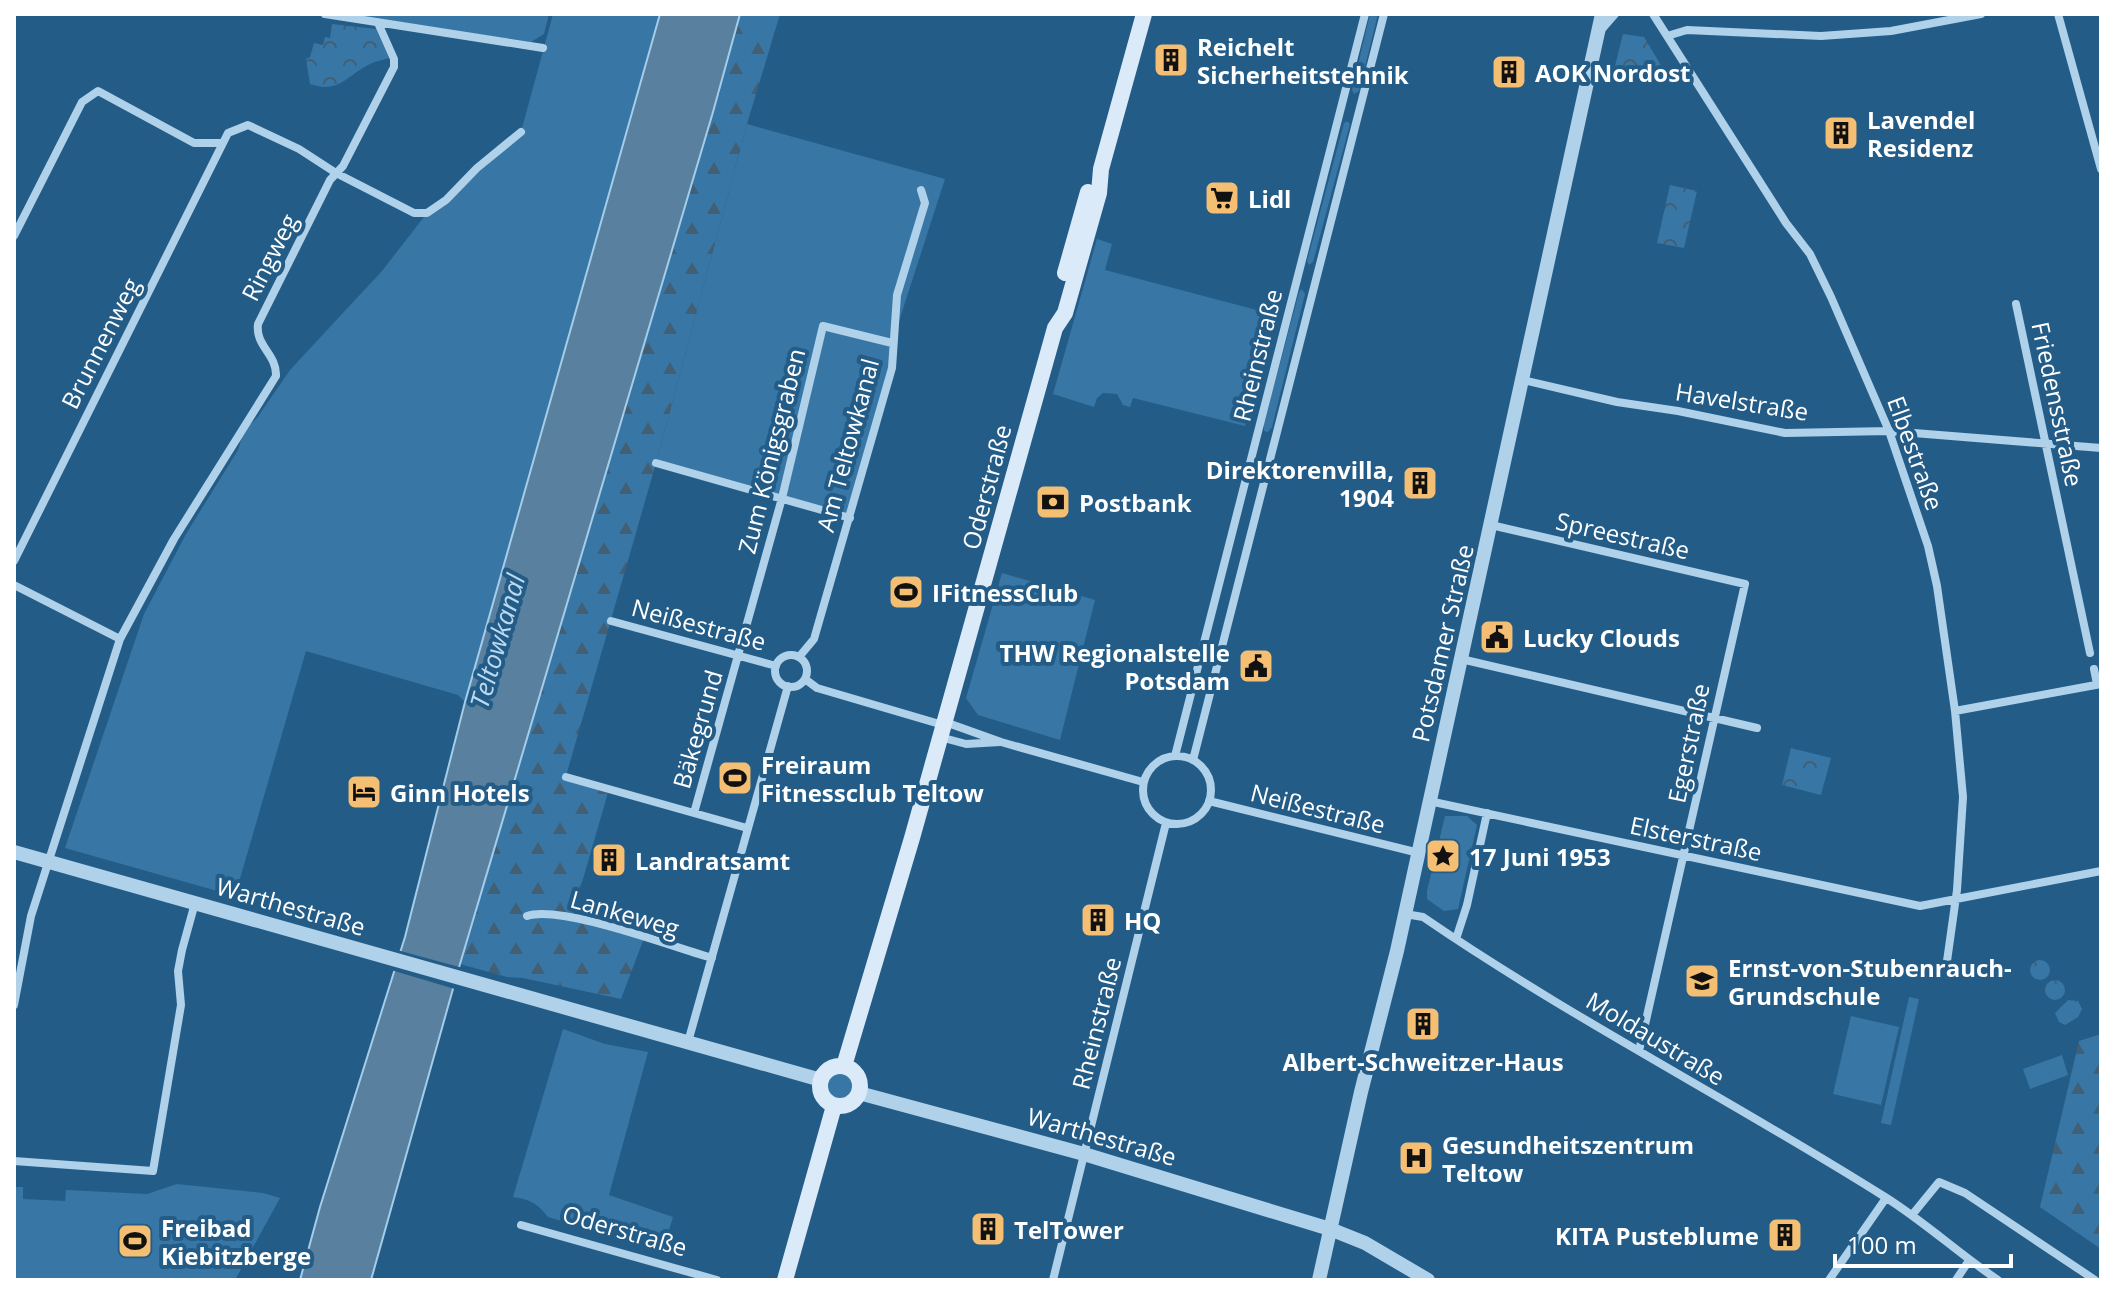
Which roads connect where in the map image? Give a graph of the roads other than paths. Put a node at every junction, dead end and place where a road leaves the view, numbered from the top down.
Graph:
1 (325, 14) edge
2 (1144, 14) edge
3 (1365, 14) edge
4 (1384, 14) edge
5 (1602, 14) edge
6 (1615, 14) edge
7 (1981, 14) edge
8 (2058, 14) edge
9 (1653, 16) edge
10 (378, 23) junction
11 (1598, 34) junction
12 (1667, 36) junction
13 (543, 48) dead end
14 (1341, 107) junction
15 (1359, 112) junction
16 (521, 132) dead end
17 (223, 143) junction
18 (2101, 169) edge
19 (336, 173) junction
20 (921, 190) dead end
21 (14, 236) edge
22 (1299, 274) junction
23 (1316, 278) junction
24 (2016, 304) dead end
25 (892, 343) junction
26 (1523, 380) junction
27 (1889, 431) junction
28 (2047, 443) junction
29 (1255, 445) junction
30 (2101, 448) edge
31 (1272, 450) junction
32 (656, 463) dead end
33 (782, 498) junction
34 (850, 518) junction
35 (1491, 525) junction
36 (14, 561) edge
37 (1745, 584) joint
38 (14, 585) edge
39 (1211, 616) junction
40 (611, 621) dead end
41 (1228, 621) junction
42 (120, 639) junction
43 (2090, 653) dead end
44 (739, 655) junction
45 (799, 657) junction
46 (1461, 659) junction
47 (776, 666) junction
48 (2094, 669) dead end
49 (805, 679) junction
50 (2099, 684) edge
51 (788, 686) junction
52 (1955, 711) junction
53 (1714, 717) junction
54 (943, 728) junction
55 (1757, 728) dead end
56 (1001, 742) junction
57 (1175, 756) junction
58 (1193, 760) junction
59 (566, 777) dead end
60 (1143, 782) junction
61 (1209, 801) junction
62 (1429, 801) junction
63 (694, 813) junction
64 (1487, 813) junction
65 (1166, 823) junction
66 (747, 828) junction
67 (14, 852) edge
68 (1419, 853) junction
69 (1683, 856) junction
70 (49, 862) junction
71 (2101, 871) edge
72 (1956, 899) junction
73 (195, 903) junction
74 (1405, 914) junction
75 (527, 916) dead end
76 (1456, 939) junction
77 (712, 958) junction
78 (1947, 961) dead end
79 (14, 1005) edge
80 (688, 1042) junction
81 (1639, 1051) junction
82 (844, 1066) junction
83 (821, 1080) junction
84 (859, 1093) junction
85 (834, 1106) junction
86 (1084, 1154) junction
87 (14, 1161) edge
88 (1886, 1198) junction
89 (1912, 1215) junction
90 (521, 1225) dead end
91 (1330, 1229) junction
92 (1968, 1262) junction
93 (717, 1280) edge
94 (785, 1280) edge
95 (1053, 1280) edge
96 (1319, 1280) edge
97 (1428, 1280) edge
98 (1829, 1280) edge
99 (1956, 1280) edge
100 (1998, 1280) edge
101 (2095, 1280) edge

1 - 10 street
2 - 54 main road, Oderstraße
3 - 14 street, Rheinstraße
4 - 15 street, Rheinstraße
5 - 11 street, Potsdamer Straße
6 - 11 street
7 - 12 street
8 - 18 street
9 - 12 street, Elbestraße
10 - 13 street
10 - 19 street, Ringweg
11 - 26 street, Potsdamer Straße
12 - 27 street, Elbestraße
14 - 15 street
14 - 22 street, Rheinstraße
15 - 23 street, Rheinstraße
16 - 19 street
17 - 19 street
17 - 21 street
17 - 36 street, Brunnenweg
19 - 42 street, Ringweg
20 - 25 street, Am Teltowkanal
22 - 23 street, Rheinstraße
22 - 29 street, Rheinstraße
23 - 31 street, Rheinstraße
24 - 28 street, Friedensstraße
25 - 33 street, Zum Königsgraben
25 - 34 street, Am Teltowkanal
26 - 27 street, Havelstraße
26 - 35 street, Potsdamer Straße
27 - 28 street, Havelstraße
27 - 52 street, Elbestraße
28 - 30 street, Havelstraße
28 - 43 street, Friedensstraße
29 - 31 street, Rheinstraße
29 - 39 street, Rheinstraße
31 - 41 street, Rheinstraße
32 - 33 street
33 - 34 street
33 - 44 street, Zum Königsgraben
34 - 45 street, Am Teltowkanal
35 - 37 street, Spreestraße
35 - 46 street, Potsdamer Straße
37 - 53 street, Egerstraße
38 - 42 street
39 - 41 street
39 - 57 street, Rheinstraße
40 - 44 street, Neißestraße
41 - 58 street, Rheinstraße
42 - 70 street, Ringweg
44 - 47 street, Neißestraße
44 - 63 street, Bäkegrund
45 - 47 street
45 - 49 street
46 - 53 street
46 - 62 street, Potsdamer Straße
47 - 51 street
48 - 50 street
49 - 51 street
49 - 54 street
50 - 52 street
51 - 66 street
52 - 72 street, Elbestraße
53 - 55 street
53 - 69 street, Egerstraße
54 - 56 street
54 - 56 street
54 - 82 main road, Oderstraße
56 - 60 street
57 - 58 street
57 - 60 street
58 - 61 street
59 - 63 street, Bäkegrund
60 - 65 street
61 - 65 street
61 - 68 street, Neißestraße
62 - 64 street, Elsterstraße
62 - 68 street, Potsdamer Straße
63 - 66 street, Bäkegrund
64 - 69 street, Elsterstraße
64 - 76 street
65 - 86 street, Rheinstraße
66 - 77 street
67 - 70 street, Warthestraße
68 - 74 street, Potsdamer Straße
69 - 72 street, Elsterstraße
69 - 81 street, Egerstraße
70 - 73 street, Warthestraße
70 - 79 street, Ringweg
71 - 72 street, Elsterstraße
72 - 78 street, Elbestraße
73 - 80 street, Warthestraße
73 - 87 street
74 - 76 street, Moldaustraße
74 - 91 street, Potsdamer Straße
75 - 77 street, Lankeweg
76 - 81 street, Moldaustraße
77 - 80 street
80 - 83 street
81 - 88 street, Moldaustraße
82 - 83 main road
82 - 84 main road
83 - 85 main road
84 - 85 main road
84 - 86 street, Warthestraße
85 - 94 main road
86 - 91 street, Warthestraße
86 - 95 street, Rheinstraße
88 - 89 street, Moldaustraße
88 - 98 street
89 - 92 street, Moldaustraße
89 - 101 street
90 - 93 street, Oderstraße
91 - 96 street, Potsdamer Straße
91 - 97 street, Warthestraße
92 - 99 street
92 - 100 street, Moldaustraße

